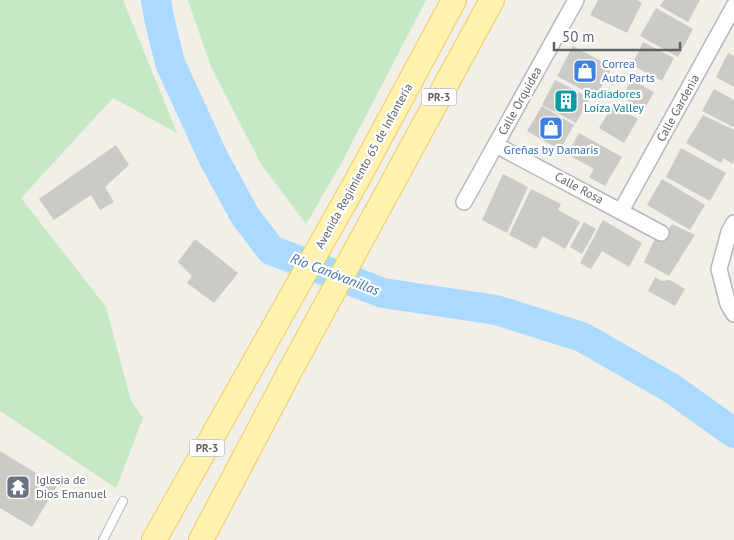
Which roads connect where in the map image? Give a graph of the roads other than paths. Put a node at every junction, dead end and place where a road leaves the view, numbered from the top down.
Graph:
1 (454, 0) edge
2 (492, 0) edge
3 (576, 0) edge
4 (734, 6) edge
5 (496, 145) junction
6 (464, 202) dead end
7 (621, 211) junction
8 (734, 224) edge
9 (661, 233) dead end
10 (734, 314) edge
11 (123, 501) dead end
12 (103, 540) edge
13 (154, 540) edge
14 (201, 540) edge

1 - 13 main road, Avenida Regimiento 65 de Infantería / PR-3
2 - 14 main road, PR-3
3 - 5 street, Calle Orquídea
4 - 7 street, Calle Gardenia
5 - 6 street, Calle Orquídea
5 - 7 street, Calle Rosa
7 - 9 street, Calle Rosa
8 - 10 street
11 - 12 lane

